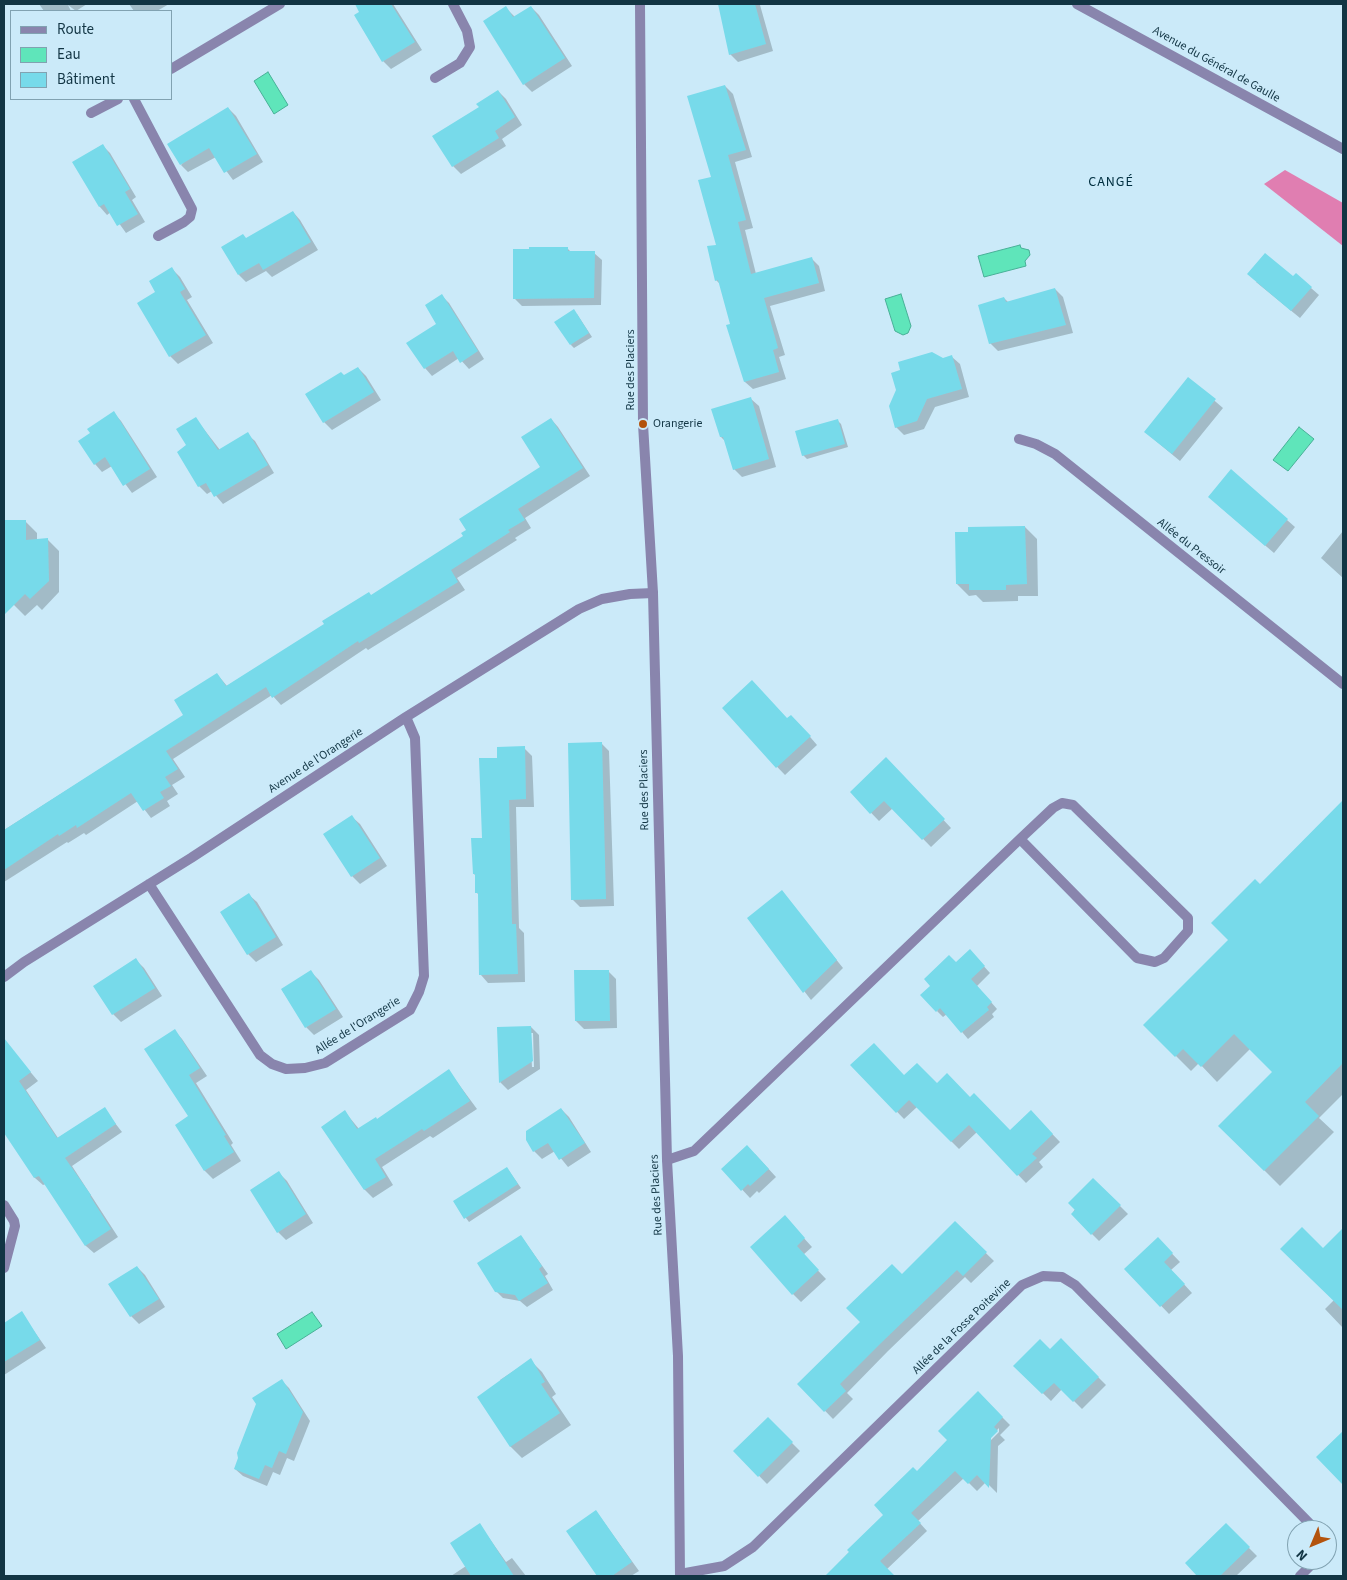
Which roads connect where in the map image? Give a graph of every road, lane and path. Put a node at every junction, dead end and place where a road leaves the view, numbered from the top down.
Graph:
1 (280, 4) edge
2 (453, 4) edge
3 (640, 4) edge
4 (1077, 4) edge
5 (172, 68) edge
6 (436, 78) dead end
7 (116, 100) edge
8 (135, 100) edge
9 (91, 113) dead end
10 (1343, 149) edge
11 (158, 236) dead end
12 (1019, 439) dead end
13 (653, 593) junction
14 (1343, 684) edge
15 (406, 717) junction
16 (1020, 839) junction
17 (149, 884) junction
18 (4, 977) edge
19 (667, 1160) junction
20 (4, 1205) edge
21 (4, 1268) edge
22 (1306, 1520) edge
23 (680, 1575) edge

1 - 5 street
2 - 6 street
3 - 13 street, Rue des Placiers
4 - 10 street, Avenue du Général de Gaulle
7 - 9 street
8 - 11 street
12 - 14 street, Allée du Pressoir
13 - 15 street, Avenue de l'Orangerie
13 - 19 street, Rue des Placiers
15 - 17 street, Avenue de l'Orangerie
15 - 17 street, Allée de l'Orangerie
16 - 16 street
16 - 19 street
17 - 18 street, Avenue de l'Orangerie
19 - 23 street, Rue des Placiers
20 - 21 street
22 - 23 street, Allée de la Fosse Poitevine

